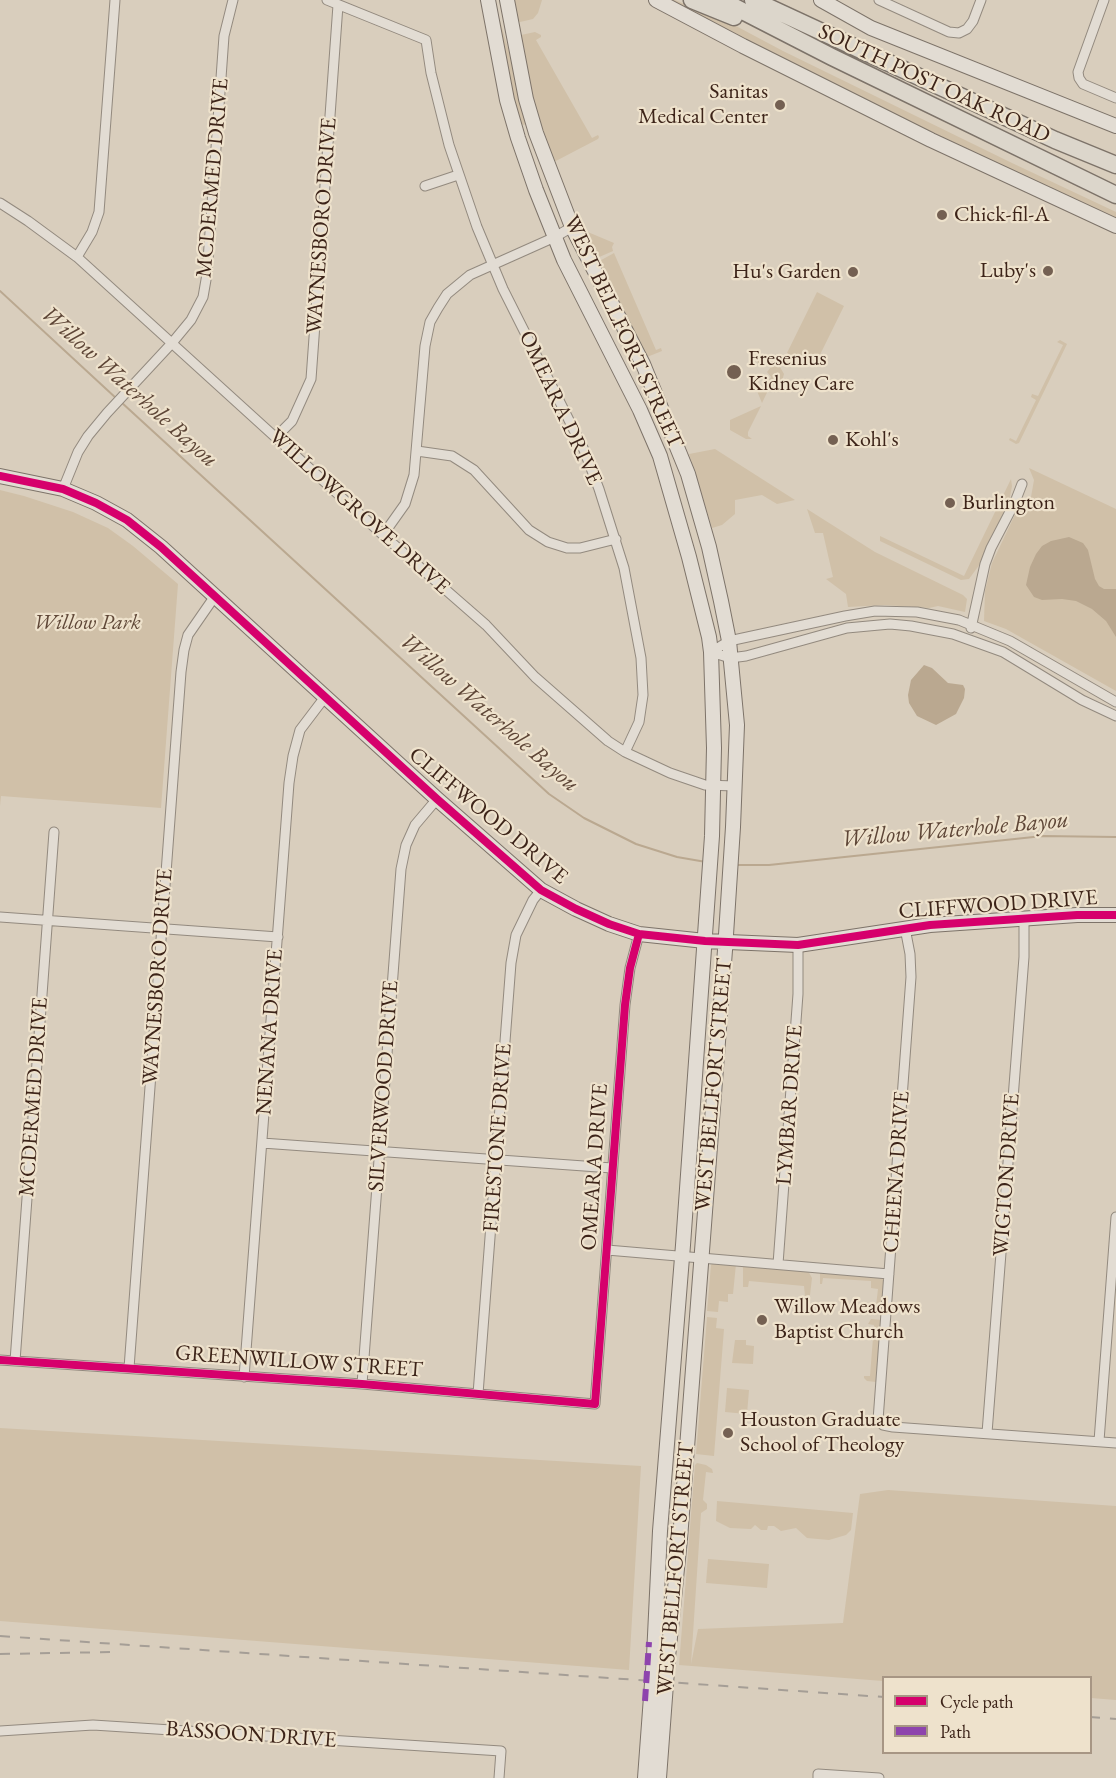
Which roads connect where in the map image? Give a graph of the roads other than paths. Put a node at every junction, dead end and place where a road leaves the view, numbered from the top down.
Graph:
1 (115, 0) edge
2 (233, 0) edge
3 (327, 0) edge
4 (488, 0) edge
5 (498, 0) edge
6 (507, 0) edge
7 (656, 0) edge
8 (692, 0) edge
9 (721, 0) edge
10 (753, 0) edge
11 (773, 0) edge
12 (821, 0) edge
13 (879, 0) edge
14 (981, 0) edge
15 (1104, 0) edge
16 (338, 5) junction
17 (512, 31) junction
18 (849, 45) junction
19 (832, 57) junction
20 (1116, 98) edge
21 (1116, 126) edge
22 (536, 133) junction
23 (518, 138) junction
24 (1116, 165) edge
25 (1066, 170) junction
26 (458, 175) junction
27 (425, 186) dead end
28 (1116, 189) edge
29 (1116, 195) edge
30 (0, 203) edge
31 (1116, 226) edge
32 (572, 227) junction
33 (555, 237) junction
34 (77, 257) junction
35 (492, 265) junction
36 (605, 340) junction
37 (172, 344) junction
38 (643, 364) junction
39 (276, 437) junction
40 (678, 449) junction
41 (417, 451) junction
42 (660, 456) junction
43 (0, 476) edge
44 (1022, 484) dead end
45 (63, 489) junction
46 (383, 535) junction
47 (616, 539) junction
48 (215, 596) junction
49 (844, 616) junction
50 (972, 624) junction
51 (847, 628) junction
52 (968, 639) junction
53 (729, 641) junction
54 (711, 652) junction
55 (730, 658) junction
56 (1042, 659) junction
57 (1035, 671) junction
58 (325, 697) junction
59 (1116, 702) edge
60 (1116, 716) edge
61 (624, 752) junction
62 (714, 786) junction
63 (735, 786) junction
64 (437, 799) junction
65 (54, 832) dead end
66 (541, 890) junction
67 (1116, 915) edge
68 (0, 917) edge
69 (1024, 918) junction
70 (48, 920) junction
71 (905, 928) junction
72 (161, 929) junction
73 (639, 934) junction
74 (278, 938) junction
75 (705, 941) junction
76 (726, 942) junction
77 (798, 945) junction
78 (694, 1097) junction
79 (713, 1097) junction
80 (262, 1143) junction
81 (379, 1152) junction
82 (496, 1160) junction
83 (612, 1168) junction
84 (1116, 1217) edge
85 (607, 1250) junction
86 (682, 1257) junction
87 (700, 1258) junction
88 (778, 1264) junction
89 (889, 1274) junction
90 (0, 1360) edge
91 (15, 1361) junction
92 (129, 1368) junction
93 (244, 1377) junction
94 (362, 1384) junction
95 (478, 1394) junction
96 (595, 1404) joint
97 (987, 1433) junction
98 (1099, 1441) junction
99 (1116, 1443) edge
100 (666, 1456) junction
101 (686, 1458) junction
102 (0, 1731) edge
103 (818, 1776) edge
104 (499, 1778) edge
105 (645, 1778) edge
106 (659, 1778) edge
107 (879, 1778) edge

1 - 34 street
2 - 37 street, MCDERMED DRIVE
3 - 16 street
4 - 23 main road, WEST BELLFORT STREET
5 - 17 main road
6 - 17 main road, WEST BELLFORT STREET
7 - 31 main road
8 - 19 highway
9 - 19 highway, SOUTH POST OAK ROAD
10 - 18 highway, SOUTH POST OAK ROAD
11 - 18 highway
12 - 21 main road
13 - 14 street
15 - 20 street
16 - 26 street, OMEARA DRIVE
16 - 39 street, WAYNESBORO DRIVE
17 - 22 main road, WEST BELLFORT STREET
18 - 24 highway, SOUTH POST OAK ROAD
19 - 25 highway, SOUTH POST OAK ROAD
22 - 23 main road
22 - 32 main road, WEST BELLFORT STREET
23 - 33 main road, WEST BELLFORT STREET
25 - 28 highway
25 - 29 highway
26 - 27 street
26 - 35 street, OMEARA DRIVE
30 - 34 street, WILLOWGROVE DRIVE
32 - 33 street
32 - 38 main road, WEST BELLFORT STREET
33 - 35 street
33 - 36 main road, WEST BELLFORT STREET
34 - 37 street, WILLOWGROVE DRIVE
35 - 41 street
35 - 47 street, OMEARA DRIVE
36 - 38 main road
36 - 42 main road, WEST BELLFORT STREET
37 - 39 street, WILLOWGROVE DRIVE
37 - 45 street, MCDERMED DRIVE
38 - 40 main road, WEST BELLFORT STREET
39 - 46 street, WILLOWGROVE DRIVE
40 - 42 main road
40 - 53 main road, WEST BELLFORT STREET
41 - 46 street
41 - 47 street
42 - 54 main road, WEST BELLFORT STREET
43 - 45 main road, CLIFFWOOD DRIVE
44 - 50 street
45 - 48 main road, CLIFFWOOD DRIVE
46 - 61 street, WILLOWGROVE DRIVE
47 - 61 street, OMEARA DRIVE
48 - 58 main road, CLIFFWOOD DRIVE
48 - 72 street, WAYNESBORO DRIVE
49 - 50 street
49 - 51 street
49 - 53 street
50 - 52 street
50 - 56 street
51 - 52 street
51 - 55 street
52 - 57 street
53 - 54 street
53 - 55 main road, WEST BELLFORT STREET
54 - 55 street
54 - 62 main road, WEST BELLFORT STREET
55 - 63 main road, WEST BELLFORT STREET
56 - 57 street
56 - 59 street
57 - 60 street
58 - 64 main road, CLIFFWOOD DRIVE
58 - 74 street, NENANA DRIVE
61 - 62 street, WILLOWGROVE DRIVE
62 - 63 street, WILLOWGROVE DRIVE
62 - 75 main road, WEST BELLFORT STREET
63 - 76 main road, WEST BELLFORT STREET
64 - 66 main road, CLIFFWOOD DRIVE
64 - 81 street, SILVERWOOD DRIVE
65 - 70 street, MCDERMED DRIVE
66 - 73 main road, CLIFFWOOD DRIVE
66 - 82 street, FIRESTONE DRIVE
67 - 69 main road, CLIFFWOOD DRIVE
68 - 70 street
69 - 71 main road, CLIFFWOOD DRIVE
69 - 97 street, WIGTON DRIVE
70 - 72 street
70 - 91 street, MCDERMED DRIVE
71 - 77 main road, CLIFFWOOD DRIVE
71 - 89 street, CHEENA DRIVE
72 - 74 street
72 - 92 street, WAYNESBORO DRIVE
73 - 75 main road, CLIFFWOOD DRIVE
73 - 83 street, OMEARA DRIVE
74 - 80 street, NENANA DRIVE
75 - 76 main road, CLIFFWOOD DRIVE
75 - 78 main road, WEST BELLFORT STREET
76 - 77 main road, CLIFFWOOD DRIVE
76 - 79 main road, WEST BELLFORT STREET
77 - 88 street, LYMBAR DRIVE
78 - 79 main road
78 - 86 main road, WEST BELLFORT STREET
79 - 87 main road, WEST BELLFORT STREET
80 - 81 street
80 - 93 street, NENANA DRIVE
81 - 82 street
81 - 94 street, SILVERWOOD DRIVE
82 - 83 street
82 - 95 street, FIRESTONE DRIVE
83 - 85 street, OMEARA DRIVE
84 - 98 street
85 - 86 street
85 - 96 street, OMEARA DRIVE
86 - 87 street
86 - 100 main road, WEST BELLFORT STREET
87 - 88 street
87 - 101 main road, WEST BELLFORT STREET
88 - 89 street
89 - 97 street, CHEENA DRIVE
90 - 91 street, GREENWILLOW STREET
91 - 92 street, GREENWILLOW STREET
92 - 93 street, GREENWILLOW STREET
93 - 94 street, GREENWILLOW STREET
94 - 95 street, GREENWILLOW STREET
95 - 96 street, GREENWILLOW STREET
97 - 98 street
98 - 99 street
100 - 101 main road
100 - 105 main road, WEST BELLFORT STREET
101 - 106 main road, WEST BELLFORT STREET
102 - 104 street, BASSOON DRIVE
103 - 107 street

